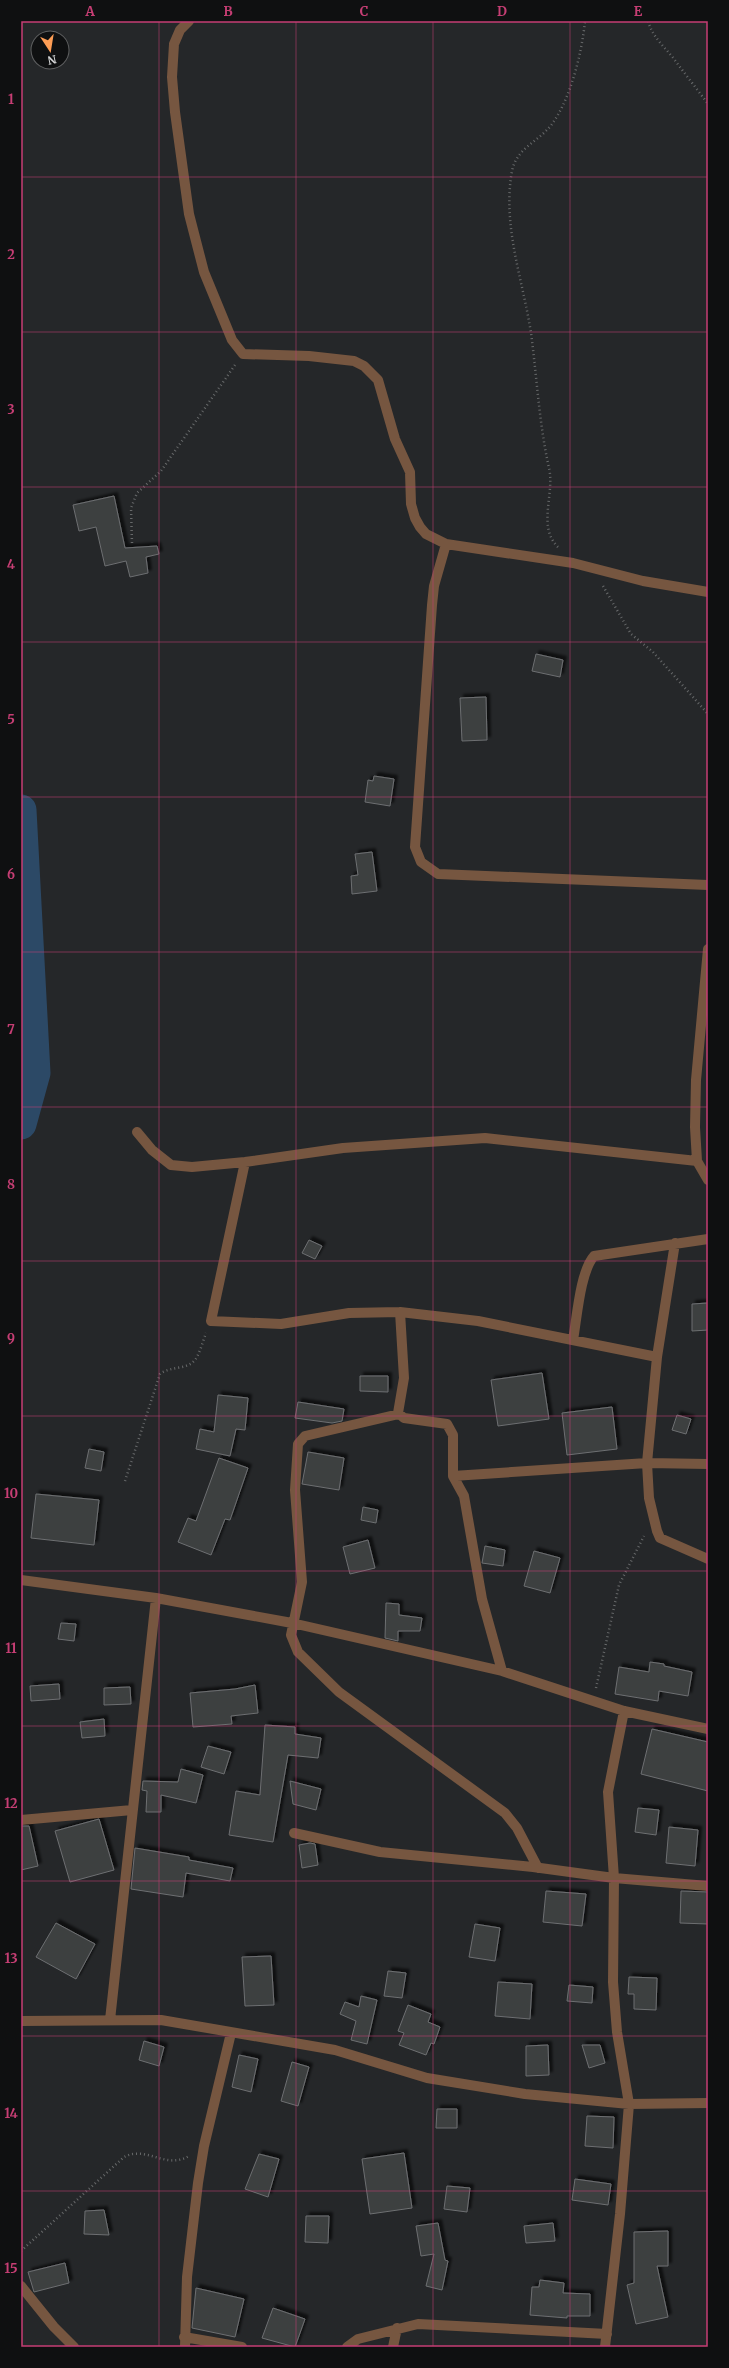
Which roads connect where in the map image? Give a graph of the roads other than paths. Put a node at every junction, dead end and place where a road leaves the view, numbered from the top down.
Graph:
1 (189, 21) edge
2 (446, 544) junction
3 (708, 592) edge
4 (708, 885) edge
5 (708, 950) edge
6 (137, 1132) dead end
7 (697, 1161) junction
8 (245, 1162) junction
9 (708, 1180) edge
10 (708, 1239) edge
11 (675, 1243) junction
12 (400, 1312) junction
13 (573, 1340) junction
14 (657, 1356) junction
15 (399, 1414) junction
16 (647, 1463) junction
17 (708, 1464) edge
18 (453, 1476) junction
19 (708, 1559) edge
20 (21, 1580) edge
21 (156, 1598) junction
22 (292, 1623) junction
23 (502, 1671) junction
24 (624, 1711) junction
25 (708, 1728) edge
26 (132, 1810) junction
27 (21, 1820) edge
28 (294, 1833) dead end
29 (538, 1868) junction
30 (614, 1878) junction
31 (708, 1886) edge
32 (110, 2020) junction
33 (21, 2021) edge
34 (231, 2033) junction
35 (708, 2103) edge
36 (629, 2104) junction
37 (21, 2286) edge
38 (397, 2328) junction
39 (606, 2334) junction
40 (184, 2342) edge
41 (74, 2347) edge
42 (242, 2347) edge
43 (347, 2347) edge
44 (393, 2347) edge
45 (605, 2347) edge

1 - 2 street
2 - 3 street
2 - 4 street
5 - 7 street
6 - 8 street
7 - 8 street
7 - 9 street
8 - 12 street
10 - 11 street
11 - 13 street
11 - 14 street
12 - 13 street
12 - 15 street
13 - 14 street
14 - 16 street
15 - 18 street
15 - 22 street
16 - 17 street
16 - 18 street
16 - 19 street
18 - 23 street
20 - 21 street
21 - 22 street
21 - 26 street
22 - 23 street
22 - 29 street
23 - 24 street
24 - 25 street
24 - 30 street
26 - 27 street
26 - 32 street
28 - 29 street
29 - 30 street
30 - 31 street
30 - 36 street
32 - 33 street
32 - 34 street
34 - 36 street
34 - 40 street
35 - 36 street
36 - 39 street
37 - 41 street
38 - 39 street
38 - 43 street
38 - 44 street
39 - 45 street
40 - 42 street

